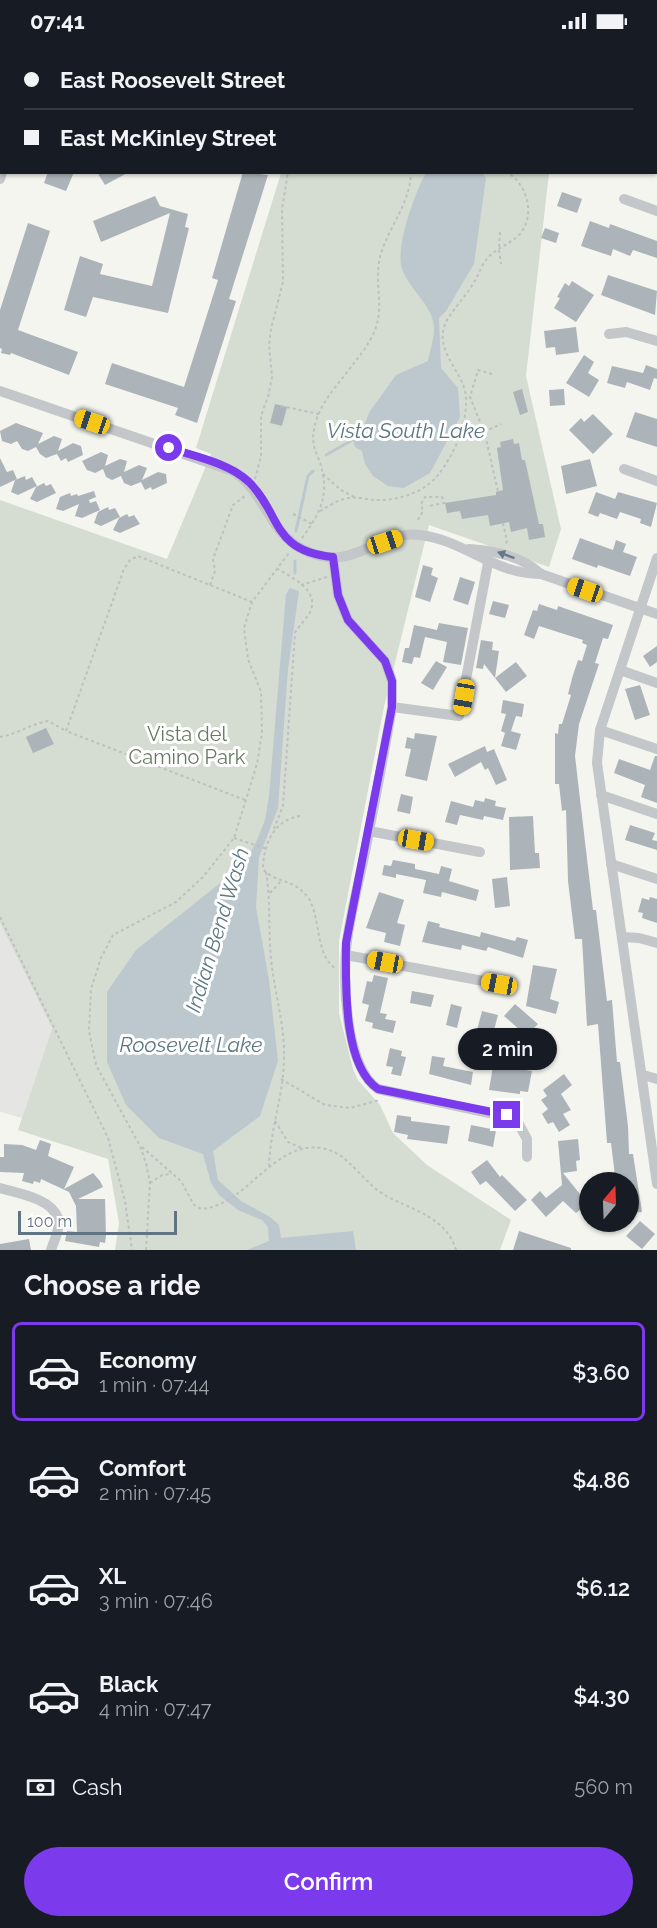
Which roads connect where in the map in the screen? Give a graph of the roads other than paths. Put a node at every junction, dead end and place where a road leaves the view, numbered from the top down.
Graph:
1 (624, 199) dead end
2 (657, 211) edge
3 (609, 334) dead end
4 (657, 341) edge
5 (0, 391) edge
6 (624, 469) dead end
7 (657, 481) edge
8 (466, 549) junction
9 (333, 557) junction
10 (657, 558) edge
11 (488, 563) junction
12 (541, 574) junction
13 (640, 608) junction
14 (657, 614) edge
15 (620, 670) junction
16 (657, 683) edge
17 (392, 707) junction
18 (600, 730) junction
19 (657, 749) edge
20 (601, 795) junction
21 (657, 814) edge
22 (369, 831) junction
23 (480, 852) dead end
24 (611, 864) junction
25 (657, 879) edge
26 (622, 937) junction
27 (657, 943) edge
28 (346, 955) junction
29 (499, 984) dead end
30 (643, 1075) junction
31 (657, 1079) edge
32 (654, 1143) edge
33 (527, 1157) dead end
34 (657, 1184) edge
35 (0, 1188) edge
36 (51, 1250) edge

1 - 2 street
3 - 4 street
5 - 9 street
6 - 7 street
8 - 9 street
8 - 11 street
12 -> 8 street
9 - 17 street
10 - 13 street
11 - 12 street
11 - 17 street
12 - 13 street
13 - 14 street
13 - 15 street
15 - 16 street
15 - 18 street
17 - 22 street
18 - 19 street
18 - 20 street
20 - 21 street
20 - 24 street
22 - 23 street
22 - 28 street
24 - 25 street
24 - 26 street
26 - 27 street
26 - 30 street
28 - 29 street
28 - 33 street
30 - 31 street
30 - 32 street
32 - 34 street
35 - 36 street

